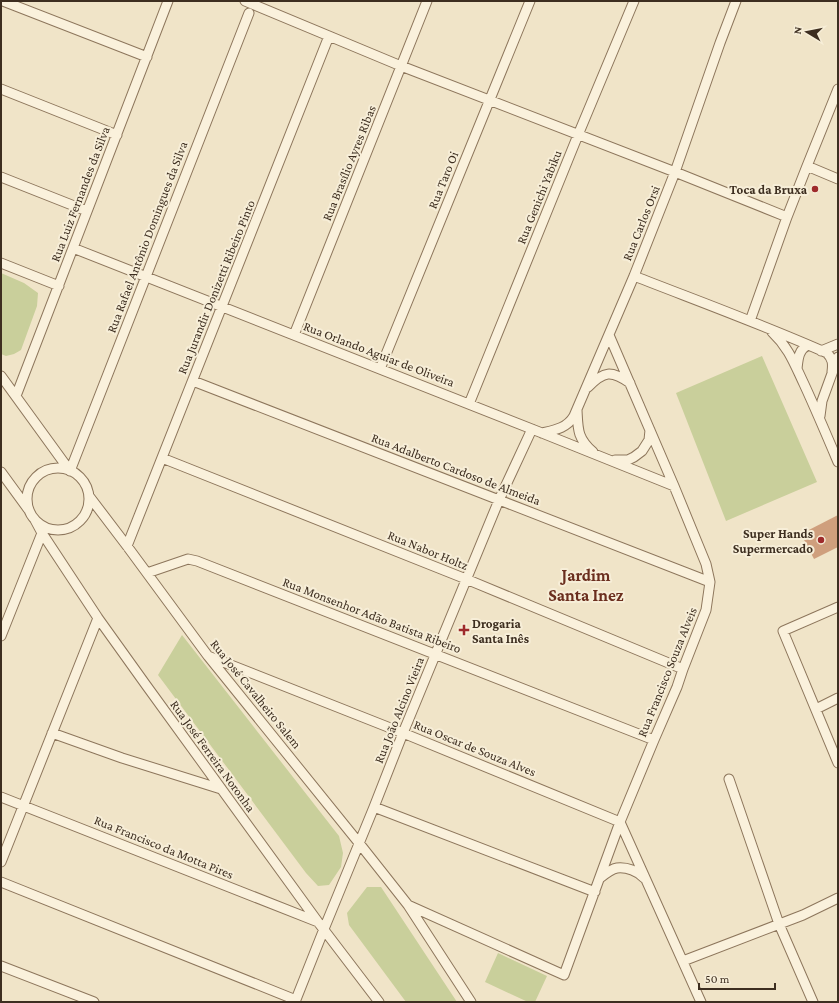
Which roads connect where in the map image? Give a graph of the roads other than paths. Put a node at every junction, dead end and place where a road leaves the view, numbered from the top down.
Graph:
1 (3, 1) edge
2 (168, 1) edge
3 (245, 1) edge
4 (427, 1) edge
5 (530, 1) edge
6 (634, 1) edge
7 (736, 1) edge
8 (249, 13) dead end
9 (329, 36) junction
10 (147, 57) junction
11 (401, 66) junction
12 (1, 89) edge
13 (838, 89) edge
14 (489, 101) junction
15 (117, 135) junction
16 (578, 135) junction
17 (807, 166) junction
18 (675, 172) junction
19 (1, 177) edge
20 (838, 179) edge
21 (87, 211) junction
22 (787, 217) junction
23 (73, 248) junction
24 (1, 263) edge
25 (634, 276) junction
26 (146, 277) junction
27 (59, 286) junction
28 (222, 307) junction
29 (750, 321) junction
30 (770, 330) junction
31 (294, 335) junction
32 (609, 335) junction
33 (838, 344) edge
34 (808, 345) junction
35 (821, 351) junction
36 (838, 357) edge
37 (380, 369) junction
38 (797, 369) junction
39 (832, 372) junction
40 (1, 376) edge
41 (193, 381) junction
42 (630, 383) junction
43 (585, 389) junction
44 (16, 396) junction
45 (824, 396) junction
46 (811, 399) junction
47 (469, 404) junction
48 (577, 408) junction
49 (819, 418) junction
50 (532, 429) junction
51 (650, 430) junction
52 (542, 433) junction
53 (595, 454) junction
54 (162, 458) junction
55 (610, 460) junction
56 (838, 462) edge
57 (70, 471) junction
58 (1, 472) edge
59 (674, 486) junction
60 (88, 496) junction
61 (498, 500) junction
62 (33, 516) junction
63 (42, 533) junction
64 (128, 546) junction
65 (147, 573) junction
66 (466, 579) junction
67 (710, 582) junction
68 (838, 607) edge
69 (98, 618) junction
70 (1, 636) edge
71 (436, 654) junction
72 (208, 656) junction
73 (683, 669) junction
74 (838, 698) edge
75 (816, 709) junction
76 (52, 732) junction
77 (403, 733) junction
78 (654, 740) junction
79 (838, 763) edge
80 (729, 780) dead end
81 (221, 789) junction
82 (1, 797) edge
83 (23, 806) junction
84 (374, 807) junction
85 (620, 822) junction
86 (360, 843) junction
87 (1, 862) edge
88 (600, 878) junction
89 (647, 880) junction
90 (1, 882) edge
91 (594, 892) junction
92 (838, 898) edge
93 (408, 905) junction
94 (779, 924) junction
95 (321, 926) junction
96 (683, 961) junction
97 (1, 966) edge
98 (564, 975) joint
99 (295, 1001) edge
100 (94, 1002) edge
101 (379, 1002) edge
102 (471, 1002) edge
103 (701, 1002) edge
104 (812, 1002) edge

1 - 10 street
2 - 10 street, Rua Luiz Fernandes da Silva
3 - 9 street
4 - 11 street, Rua Brasílio Ayres Ribas
5 - 14 street, Rua Taro Oi
6 - 16 street, Rua Genichi Yabiku
7 - 18 street, Rua Carlos Orsi
8 - 26 street, Rua Rafael Antônio Domingues da Silva
9 - 11 street
9 - 28 street, Rua Jurandir Donizetti Ribeiro Pinto
10 - 15 street, Rua Luiz Fernandes da Silva
11 - 14 street
11 - 31 street, Rua Brasílio Ayres Ribas
12 - 15 street
13 - 17 street
14 - 16 street
14 - 37 street, Rua Taro Oi
15 - 21 street, Rua Luiz Fernandes da Silva
16 - 18 street
16 - 47 street, Rua Genichi Yabiku
17 - 20 street
17 - 22 street
18 - 22 street
18 - 25 street, Rua Carlos Orsi
19 - 21 street
21 - 23 street, Rua Luiz Fernandes da Silva
22 - 29 street
23 - 26 street, Rua Orlando Aguiar de Oliveira
23 - 27 street, Rua Luiz Fernandes da Silva
24 - 27 street
25 - 29 street
25 - 32 street, Rua Carlos Orsi
26 - 28 street, Rua Orlando Aguiar de Oliveira
26 - 57 street, Rua Rafael Antônio Domingues da Silva
27 - 44 street, Rua Luiz Fernandes da Silva
28 - 31 street, Rua Orlando Aguiar de Oliveira
28 - 41 street, Rua Jurandir Donizetti Ribeiro Pinto
29 - 30 street
30 - 34 street
30 - 38 street
31 - 37 street, Rua Orlando Aguiar de Oliveira
32 - 42 street, Rua Francisco Souza Alveis
32 - 43 street, Rua Carlos Orsi
33 - 35 street
34 - 35 street
34 - 38 street
35 - 39 street
36 - 39 street
37 - 47 street, Rua Orlando Aguiar de Oliveira
38 - 46 street
39 - 45 street
40 - 44 street
41 - 54 street, Rua Jurandir Donizetti Ribeiro Pinto
41 - 61 street, Rua Adalberto Cardoso de Almeida
42 - 43 street
42 - 51 street, Rua Francisco Souza Alveis
43 - 48 street, Rua Carlos Orsi
44 - 57 street
45 - 46 street
45 - 49 street
46 - 49 street
47 - 50 street, Rua Orlando Aguiar de Oliveira
48 - 52 street, Rua Carlos Orsi
48 - 53 street
49 - 56 street
50 - 52 street, Rua Orlando Aguiar de Oliveira
50 - 61 street, Rua João Alcino Vieira
51 - 55 street
51 - 59 street, Rua Francisco Souza Alveis
52 - 53 street, Rua Orlando Aguiar de Oliveira
53 - 55 street, Rua Orlando Aguiar de Oliveira
54 - 64 street, Rua Jurandir Donizetti Ribeiro Pinto
54 - 66 street, Rua Nabor Holtz
55 - 59 street, Rua Orlando Aguiar de Oliveira
57 - 60 street
57 - 62 street
58 - 62 street, Rua José Ferreira Noronha
59 - 67 street, Rua Francisco Souza Alveis
60 - 62 street
60 - 64 street, Rua José Cavalheiro Salem
61 - 66 street, Rua João Alcino Vieira
61 - 67 street, Rua Adalberto Cardoso de Almeida
62 - 63 street, Rua José Ferreira Noronha
63 - 69 street, Rua José Ferreira Noronha
63 - 70 street
64 - 65 street, Rua José Cavalheiro Salem
65 - 71 street, Rua Monsenhor Adão Batista Ribeiro
65 - 72 street, Rua José Cavalheiro Salem
66 - 71 street, Rua João Alcino Vieira
66 - 73 street, Rua Nabor Holtz
67 - 73 street, Rua Francisco Souza Alveis
68 - 75 street
69 - 76 street
69 - 81 street, Rua José Ferreira Noronha
71 - 77 street, Rua João Alcino Vieira
71 - 78 street, Rua Monsenhor Adão Batista Ribeiro
72 - 77 street, Rua Oscar de Souza Alves
72 - 86 street, Rua José Cavalheiro Salem
73 - 78 street, Rua Francisco Souza Alveis
74 - 75 street
75 - 79 street
76 - 81 street
76 - 83 street
77 - 84 street, Rua João Alcino Vieira
77 - 85 street, Rua Oscar de Souza Alves
78 - 85 street, Rua Francisco Souza Alveis
80 - 94 street
81 - 95 street, Rua José Ferreira Noronha
82 - 83 street, Rua Francisco da Motta Pires
83 - 87 street
83 - 95 street, Rua Francisco da Motta Pires
84 - 86 street, Rua João Alcino Vieira
84 - 91 street
85 - 88 street, Rua Francisco Souza Alveis
85 - 89 street
86 - 93 street, Rua José Cavalheiro Salem
86 - 95 street, Rua João Alcino Vieira
88 - 89 street
88 - 91 street, Rua Francisco Souza Alveis
89 - 96 street
90 - 99 street
91 - 98 street, Rua Francisco Souza Alveis
92 - 94 street
93 - 98 street, Rua José Cavalheiro Salem
93 - 102 street, Rua José Cavalheiro Salem
94 - 96 street
94 - 104 street
95 - 99 street, Rua João Alcino Vieira
95 - 101 street, Rua José Ferreira Noronha
96 - 103 street
97 - 100 street

